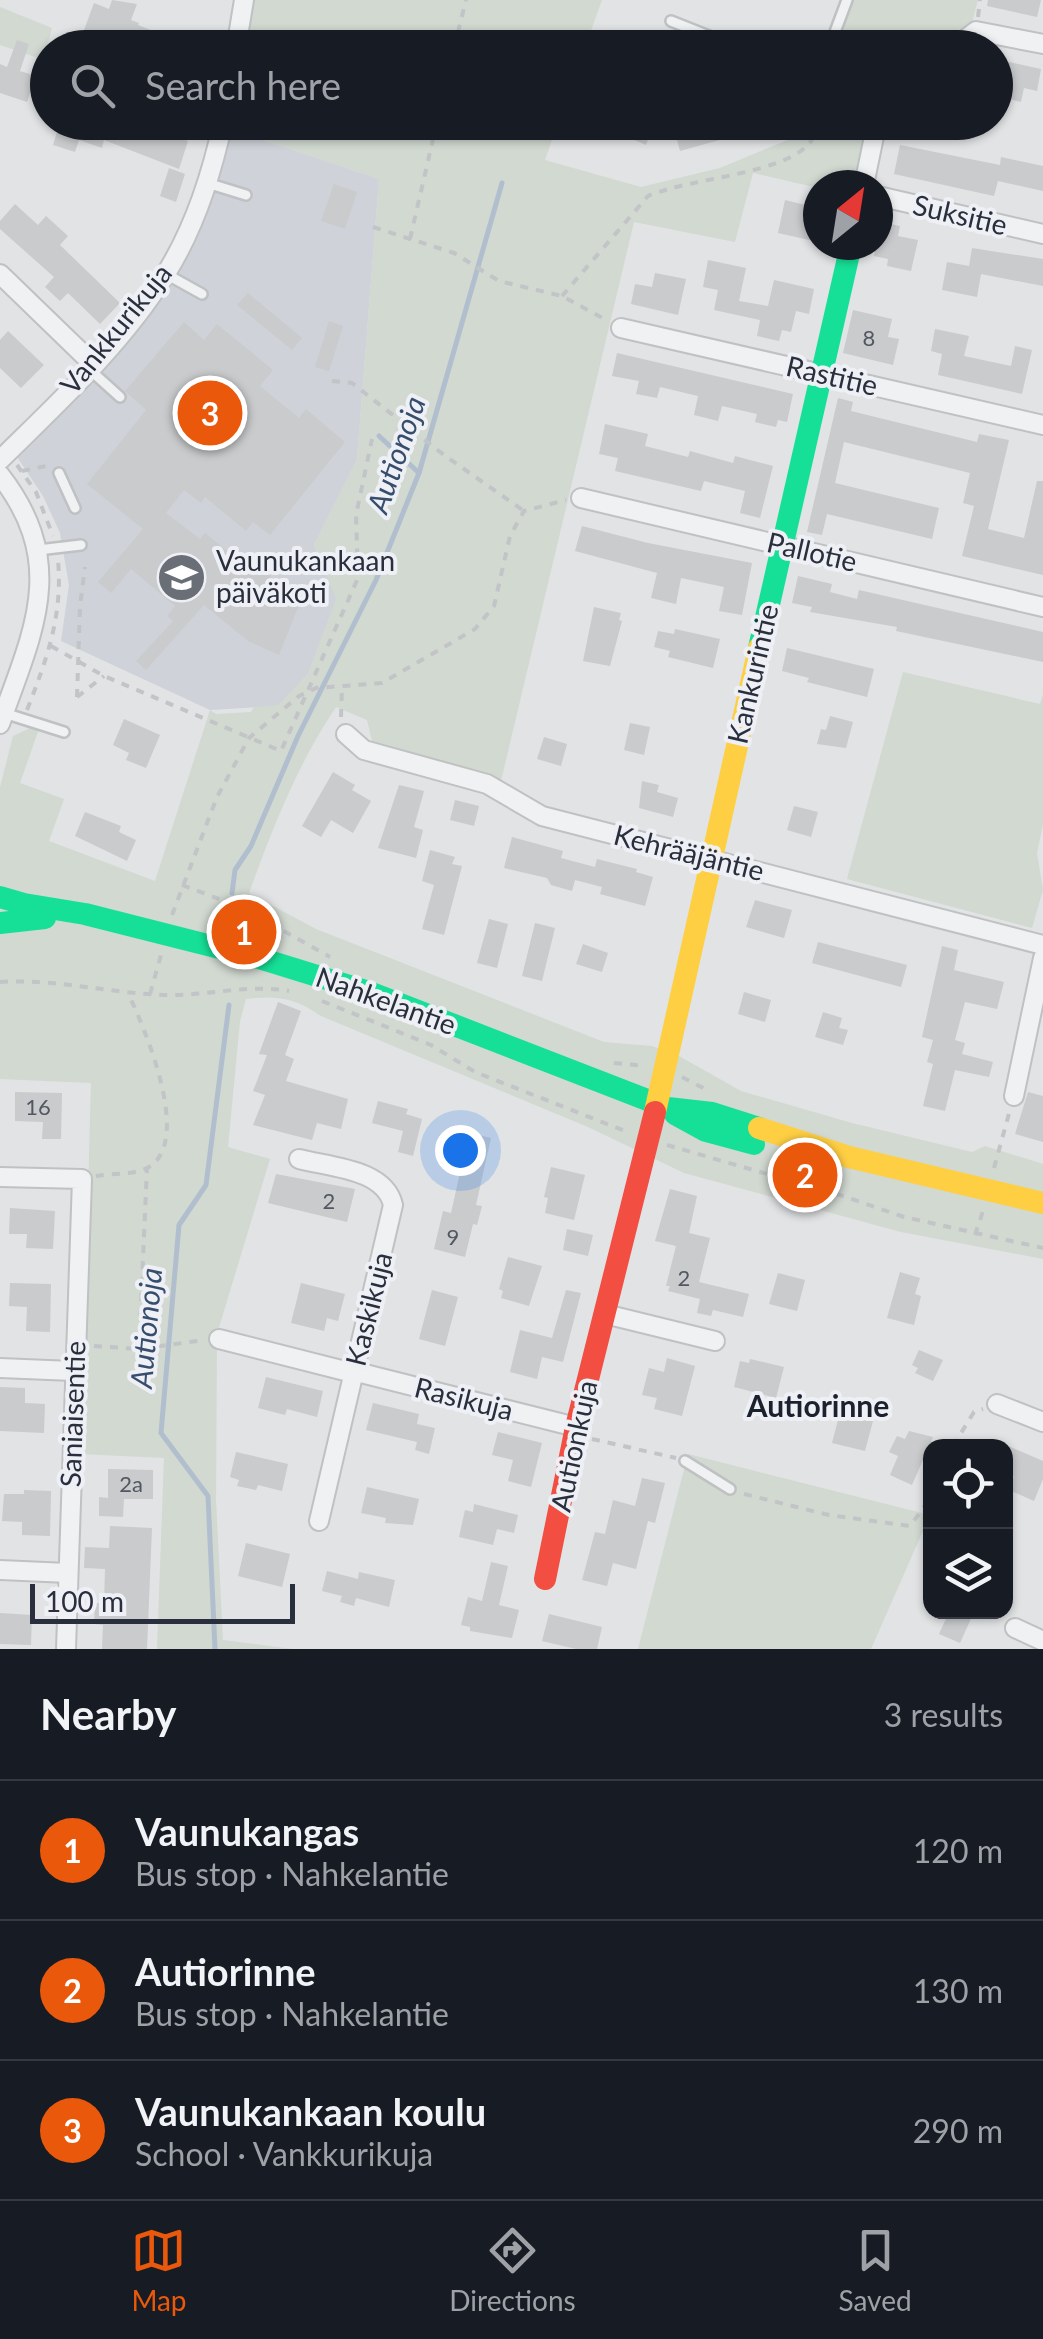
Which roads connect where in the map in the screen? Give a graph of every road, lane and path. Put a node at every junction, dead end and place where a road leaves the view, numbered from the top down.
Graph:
1 (244, 0) edge
2 (466, 0) edge
3 (846, 0) edge
4 (671, 21) dead end
5 (239, 30) edge
6 (458, 30) edge
7 (693, 30) edge
8 (835, 30) edge
9 (1013, 38) edge
10 (1043, 44) edge
11 (214, 140) edge
12 (433, 140) edge
13 (811, 140) edge
14 (873, 140) edge
15 (867, 170) edge
16 (204, 182) junction
17 (246, 195) dead end
18 (893, 199) edge
19 (373, 228) dead end
20 (1043, 234) edge
21 (410, 239) junction
22 (848, 260) edge
23 (0, 274) edge
24 (166, 274) junction
25 (202, 294) dead end
26 (562, 296) junction
27 (621, 328) joint
28 (91, 367) junction
29 (822, 373) junction
30 (332, 381) dead end
31 (120, 398) dead end
32 (1043, 425) edge
33 (372, 438) dead end
34 (1, 471) edge
35 (59, 473) joint
36 (581, 498) joint
37 (75, 508) dead end
38 (524, 511) junction
39 (81, 544) dead end
40 (783, 545) junction
41 (38, 550) junction
42 (86, 567) dead end
43 (1043, 606) edge
44 (76, 662) junction
45 (104, 676) junction
46 (342, 687) junction
47 (308, 692) junction
48 (2, 718) edge
49 (24, 718) junction
50 (64, 732) dead end
51 (346, 734) joint
52 (249, 738) junction
53 (711, 858) junction
54 (182, 885) junction
55 (0, 897) edge
56 (97, 918) junction
57 (170, 920) dead end
58 (0, 922) edge
59 (1043, 945) edge
60 (162, 948) dead end
61 (1043, 958) edge
62 (344, 964) dead end
63 (0, 982) edge
64 (128, 991) junction
65 (298, 993) dead end
66 (150, 994) junction
67 (320, 1000) dead end
68 (600, 1063) dead end
69 (665, 1072) junction
70 (1014, 1096) joint
71 (717, 1098) dead end
72 (662, 1106) junction
73 (648, 1140) junction
74 (299, 1159) dead end
75 (148, 1168) junction
76 (805, 1175) dead end
77 (0, 1177) edge
78 (82, 1180) junction
79 (802, 1184) junction
80 (987, 1198) junction
81 (1043, 1203) edge
82 (1043, 1220) edge
83 (975, 1235) junction
84 (1043, 1248) edge
85 (605, 1314) junction
86 (187, 1340) dead end
87 (219, 1340) dead end
88 (715, 1341) dead end
89 (74, 1345) junction
90 (139, 1349) junction
91 (0, 1368) edge
92 (73, 1371) junction
93 (353, 1372) junction
94 (997, 1404) joint
95 (1043, 1422) edge
96 (576, 1431) junction
97 (957, 1439) edge
98 (685, 1461) joint
99 (730, 1489) joint
100 (923, 1509) edge
101 (319, 1522) dead end
102 (0, 1570) edge
103 (68, 1573) junction
104 (544, 1579) dead end
105 (1015, 1628) dead end
106 (1043, 1641) edge
107 (66, 1649) edge

1 - 5 street
2 - 6 path
3 - 8 lane
4 - 7 lane
9 - 10 street
11 - 16 street, Vankkurikuja
12 - 21 path
13 - 26 path
14 - 15 street
16 - 17 lane
16 - 24 street, Vankkurikuja
18 - 20 street, Suksitie
19 - 21 path
21 - 26 path
22 - 29 street, Kankurintie
23 - 28 street
24 - 25 lane
24 - 28 street, Vankkurikuja
26 - 27 path
27 - 29 street, Rastitie
28 - 31 lane
28 - 34 street, Vankkurikuja
29 - 32 street, Rastitie
29 - 40 street, Kankurintie
30 - 38 path
33 - 47 path
34 - 35 path
34 - 41 street
35 - 37 lane
36 - 38 path
36 - 40 street, Pallotie
38 - 46 path
39 - 41 lane
40 - 43 street, Pallotie
40 - 53 street, Kankurintie
41 - 48 street
42 - 44 path
44 - 45 path
44 - 45 path
44 - 49 path
45 - 52 path
46 - 47 path
46 - 51 path
47 - 52 path
47 - 52 path
48 - 49 lane
49 - 50 lane
51 - 53 street, Kehrääjäntie
52 - 54 path
53 - 59 street, Kehrääjäntie
53 - 69 street, Kankurintie
54 - 57 path
54 - 62 path
55 - 56 street, Nahkelantie
56 - 58 street, Nahkelantie
56 - 72 street, Nahkelantie
60 - 66 path
61 - 70 street
63 - 64 path
64 - 66 path
64 - 75 path
65 - 66 path
67 - 73 path
68 - 69 path
69 - 71 path
69 - 72 street, Kankurintie
70 - 80 path
72 - 73 street, Autionkuja
72 - 80 street, Nahkelantie
73 - 79 path
73 - 85 street, Autionkuja
74 - 93 street, Kaskikuja
75 - 78 path
75 - 90 path
76 - 79 path
77 - 78 street
78 - 89 street, Saniaisentie
79 - 83 path
80 - 81 street, Nahkelantie
80 - 82 street, Nahkelantie
80 - 83 path
83 - 84 path
85 - 88 street
85 - 96 street, Autionkuja
86 - 90 path
87 - 93 street, Rasikuja
89 - 90 path
89 - 92 street, Saniaisentie
91 - 92 street
92 - 103 street, Saniaisentie
93 - 96 street, Rasikuja
93 - 101 street, Kaskikuja
94 - 95 street
94 - 97 path
96 - 98 path
96 - 104 street, Autionkuja
98 - 99 lane
99 - 100 path
102 - 103 street
103 - 107 street, Saniaisentie
105 - 106 street

